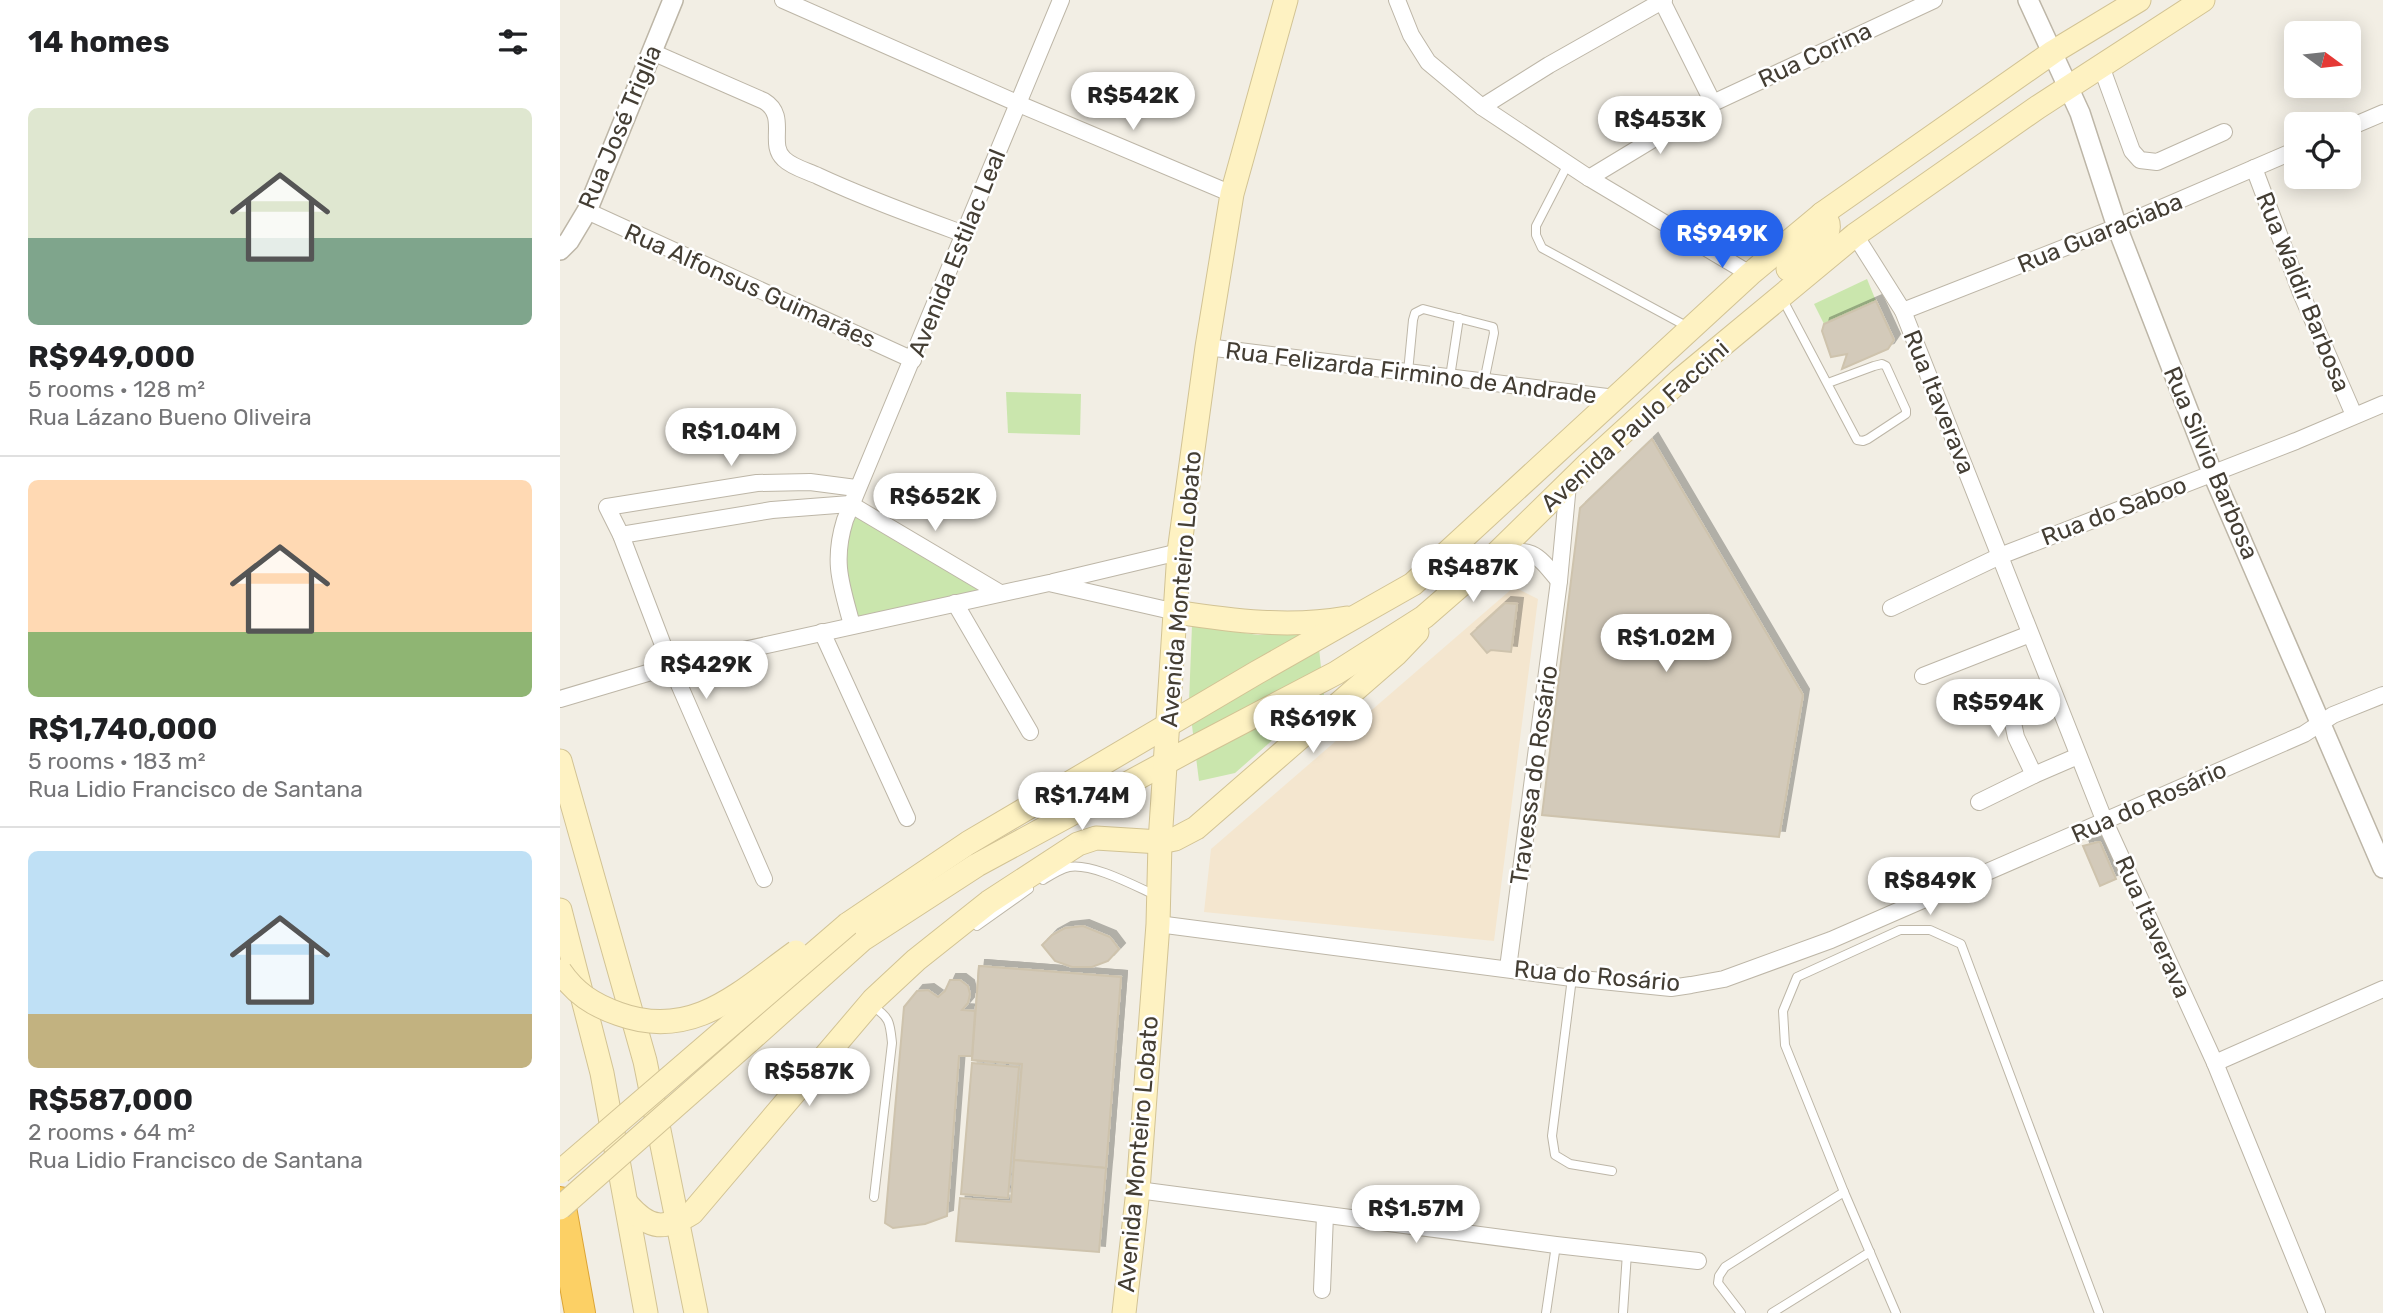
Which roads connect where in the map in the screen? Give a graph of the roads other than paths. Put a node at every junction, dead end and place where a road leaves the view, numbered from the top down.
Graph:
1 (673, 0) edge
2 (783, 0) edge
3 (1061, 0) edge
4 (1286, 0) edge
5 (1397, 0) edge
6 (1934, 0) edge
7 (2028, 0) edge
8 (2138, 0) edge
9 (2203, 0) edge
10 (1663, 1) edge
11 (652, 52) junction
12 (2053, 52) junction
13 (2101, 66) junction
14 (2069, 87) junction
15 (1713, 103) junction
16 (1018, 104) junction
17 (1482, 107) junction
18 (2383, 113) edge
19 (2361, 122) edge
20 (2224, 132) dead end
21 (2284, 155) edge
22 (1568, 164) junction
23 (2254, 168) junction
24 (1589, 178) junction
25 (1232, 194) junction
26 (587, 211) junction
27 (1822, 215) junction
28 (2118, 227) junction
29 (964, 234) junction
30 (1855, 234) junction
31 (560, 250) edge
32 (1750, 274) junction
33 (1781, 296) junction
34 (1903, 311) junction
35 (1458, 318) junction
36 (1691, 328) junction
37 (1207, 347) junction
38 (1658, 358) junction
39 (913, 360) junction
40 (1408, 372) junction
41 (1450, 377) junction
42 (1681, 380) junction
43 (1484, 382) junction
44 (1828, 383) junction
45 (1615, 398) junction
46 (2383, 404) edge
47 (2354, 415) junction
48 (1588, 464) junction
49 (2212, 472) junction
50 (1568, 484) junction
51 (856, 488) junction
52 (850, 504) junction
53 (621, 535) junction
54 (1180, 552) junction
55 (2000, 556) junction
56 (1493, 557) junction
57 (1559, 581) junction
58 (1049, 583) junction
59 (1000, 593) junction
60 (955, 603) junction
61 (1891, 608) dead end
62 (1176, 611) junction
63 (1358, 617) junction
64 (1424, 617) junction
65 (852, 625) junction
66 (822, 632) junction
67 (2031, 634) junction
68 (671, 666) junction
69 (1923, 676) dead end
70 (2383, 695) edge
71 (2055, 698) junction
72 (560, 699) edge
73 (2321, 721) junction
74 (1168, 725) junction
75 (1030, 732) dead end
76 (2078, 755) junction
77 (560, 761) edge
78 (1166, 763) junction
79 (2035, 775) junction
80 (1979, 802) dead end
81 (907, 818) dead end
82 (2105, 822) junction
83 (2378, 839) edge
84 (1160, 842) junction
85 (2383, 868) edge
86 (764, 879) dead end
87 (1159, 896) junction
88 (560, 910) edge
89 (848, 924) junction
90 (1158, 924) junction
91 (965, 934) dead end
92 (1508, 968) junction
93 (560, 971) edge
94 (1572, 978) junction
95 (906, 982) dead end
96 (2383, 989) edge
97 (871, 1002) junction
98 (2215, 1063) junction
99 (1612, 1171) dead end
100 (560, 1172) edge
101 (1138, 1190) junction
102 (1844, 1192) junction
103 (874, 1197) dead end
104 (560, 1202) edge
105 (628, 1205) junction
106 (560, 1208) edge
107 (1325, 1215) junction
108 (677, 1222) junction
109 (1556, 1245) junction
110 (1870, 1252) junction
111 (1627, 1253) junction
112 (1698, 1261) dead end
113 (1321, 1290) dead end
114 (580, 1313) edge
115 (646, 1313) edge
116 (696, 1313) edge
117 (1124, 1313) edge
118 (1546, 1313) edge
119 (1623, 1313) edge
120 (1741, 1313) edge
121 (1772, 1313) edge
122 (1896, 1313) edge
123 (2099, 1313) edge
124 (2317, 1313) edge

1 - 11 street, Rua José Triglia
2 - 16 street
3 - 16 street, Avenida Estilac Leal
4 - 25 main road, Avenida Monteiro Lobato
5 - 17 street
6 - 15 street, Rua Corina
7 - 12 street, Rua Silvio Barbosa
8 - 12 main road, Avenida Paulo Faccini
9 - 13 main road, Avenida Paulo Faccini
10 - 15 street
10 - 17 street
11 - 26 street, Rua José Triglia
11 - 29 street
12 - 14 street, Rua Silvio Barbosa
12 - 27 main road, Avenida Paulo Faccini
13 - 14 main road, Avenida Paulo Faccini
13 - 20 street
14 - 28 street, Rua Silvio Barbosa
14 - 30 main road, Avenida Paulo Faccini
15 - 24 street, Rua Corina
16 - 25 street
16 - 29 street, Avenida Estilac Leal
17 - 22 street
18 - 19 street
21 - 23 street, Rua Guaraciaba
22 - 24 street
22 - 36 lane
23 - 28 street, Rua Guaraciaba
23 - 47 street, Rua Waldir Barbosa
24 - 32 street
25 - 37 main road, Avenida Monteiro Lobato
26 - 31 street, Rua José Triglia
26 - 39 street, Rua Alfonsus Guimarães
27 - 32 main road, Avenida Paulo Faccini
27 - 42 main road
28 - 34 street, Rua Guaraciaba
28 - 49 street, Rua Silvio Barbosa
29 - 39 street, Avenida Estilac Leal
30 - 33 main road, Avenida Paulo Faccini
30 - 34 street, Rua Itaverava
32 - 36 main road, Avenida Paulo Faccini
33 - 42 main road, Avenida Paulo Faccini
33 - 44 lane
34 - 55 street, Rua Itaverava
35 - 40 lane
35 - 41 lane
35 - 43 lane
36 - 38 main road, Avenida Paulo Faccini
37 - 40 street, Rua Felizarda Firmino de Andrade
37 - 54 main road, Avenida Monteiro Lobato
38 - 45 main road, Avenida Paulo Faccini
38 - 48 main road
39 - 51 street, Avenida Estilac Leal
40 - 41 street, Rua Felizarda Firmino de Andrade
41 - 43 street, Rua Felizarda Firmino de Andrade
42 - 48 main road, Avenida Paulo Faccini
43 - 45 street, Rua Felizarda Firmino de Andrade
44 - 44 lane
45 - 63 main road, Avenida Paulo Faccini
46 - 47 street, Rua do Saboo
47 - 49 street, Rua do Saboo
48 - 50 main road, Avenida Paulo Faccini
49 - 55 street, Rua do Saboo
49 - 73 street, Rua Silvio Barbosa
50 - 56 main road, Avenida Paulo Faccini
50 - 57 street, Travessa do Rosário
51 - 52 street, Avenida Estilac Leal
51 - 53 street
52 - 53 street
52 - 59 street
52 - 65 street, Avenida Estilac Leal
53 - 68 street
54 - 58 street
54 - 62 main road, Avenida Monteiro Lobato
55 - 61 street, Rua do Saboo
55 - 67 street, Rua Itaverava
56 - 57 street
56 - 64 main road, Avenida Paulo Faccini
57 - 92 street, Travessa do Rosário
58 - 59 street
58 - 62 street
59 - 60 street
60 - 65 street
60 - 75 street
62 - 63 main road
62 - 74 main road, Avenida Monteiro Lobato
63 - 74 main road, Avenida Paulo Faccini
64 - 78 main road, Avenida Paulo Faccini
64 - 84 main road
65 - 66 street
66 - 68 street
66 - 81 street
67 - 69 street
67 - 71 street, Rua Itaverava
68 - 72 street
68 - 86 street
70 - 73 street, Rua do Rosário
71 - 76 street, Rua Itaverava
71 - 79 street
73 - 82 street, Rua do Rosário
73 - 83 street, Rua Silvio Barbosa
74 - 78 main road, Avenida Monteiro Lobato
74 - 89 main road, Avenida Paulo Faccini
76 - 79 street
76 - 82 street, Rua Itaverava
77 - 108 main road
78 - 84 main road, Avenida Monteiro Lobato
78 - 106 main road, Avenida Paulo Faccini, bridge
79 - 80 street
82 - 94 street, Rua do Rosário
82 - 98 street, Rua Itaverava
83 - 85 street, Rua Silvio Barbosa
84 - 87 main road, Avenida Monteiro Lobato
84 - 97 main road
87 - 90 main road, Avenida Monteiro Lobato
87 - 91 lane
88 - 105 main road
89 - 93 main road, bridge
89 - 100 main road, bridge
90 - 92 street, Rua do Rosário
90 - 101 main road, Avenida Monteiro Lobato
92 - 94 street, Rua do Rosário
94 - 99 lane
95 - 97 lane
96 - 98 street
97 - 103 lane
97 - 108 main road
98 - 124 street, Rua Itaverava
101 - 107 street
101 - 117 main road, Avenida Monteiro Lobato
102 - 110 lane
102 - 120 lane
102 - 123 lane
104 - 114 highway
105 - 108 main road
105 - 115 main road
107 - 109 street
107 - 113 street
108 - 116 main road
109 - 111 street
109 - 118 lane
110 - 121 lane
110 - 122 lane
111 - 112 street
111 - 119 lane

